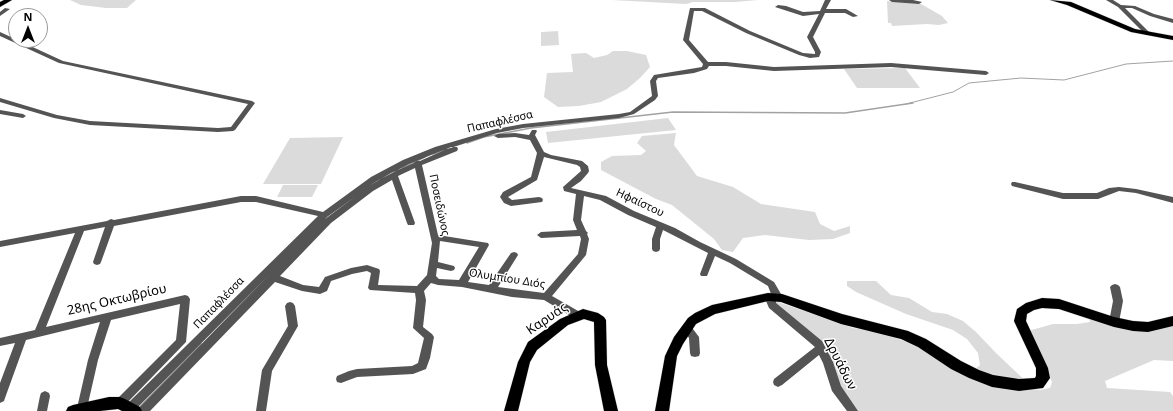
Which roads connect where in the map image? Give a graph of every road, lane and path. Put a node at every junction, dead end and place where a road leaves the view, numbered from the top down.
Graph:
1 (9, 0) edge
2 (828, 0) edge
3 (892, 0) edge
4 (1053, 0) edge
5 (1109, 0) edge
6 (919, 2) dead end
7 (0, 5) edge
8 (1120, 6) junction
9 (778, 7) dead end
10 (7, 9) dead end
11 (822, 11) junction
12 (0, 14) edge
13 (855, 16) dead end
14 (1173, 21) edge
15 (0, 34) edge
16 (1148, 34) junction
17 (1173, 38) edge
18 (706, 64) junction
19 (986, 73) dead end
20 (0, 100) edge
21 (0, 112) edge
22 (23, 116) dead end
23 (529, 131) junction
24 (541, 153) junction
25 (418, 163) junction
26 (394, 174) junction
27 (1015, 184) dead end
28 (580, 193) junction
29 (539, 200) dead end
30 (1173, 200) edge
31 (324, 215) junction
32 (111, 222) junction
33 (411, 223) dead end
34 (661, 225) junction
35 (81, 228) junction
36 (584, 233) junction
37 (541, 235) dead end
38 (435, 237) junction
39 (0, 244) edge
40 (656, 249) dead end
41 (713, 251) junction
42 (514, 255) dead end
43 (97, 262) dead end
44 (433, 264) junction
45 (451, 268) dead end
46 (704, 274) dead end
47 (431, 276) junction
48 (272, 277) junction
49 (462, 284) junction
50 (1115, 286) dead end
51 (492, 289) junction
52 (419, 290) junction
53 (546, 297) junction
54 (773, 298) junction
55 (290, 306) dead end
56 (577, 315) junction
57 (107, 317) junction
58 (1173, 321) edge
59 (1114, 322) junction
60 (686, 328) junction
61 (38, 334) junction
62 (22, 337) junction
63 (0, 342) edge
64 (820, 349) junction
65 (695, 353) dead end
66 (341, 379) dead end
67 (778, 382) dead end
68 (45, 396) dead end
69 (0, 398) edge
70 (131, 409) edge
71 (77, 410) edge
72 (42, 411) edge
73 (261, 411) edge
74 (511, 411) edge
75 (611, 411) edge
76 (662, 411) edge
77 (853, 411) edge

1 - 7 highway
2 - 11 street
3 - 6 street
4 - 16 main road
5 - 8 street
8 - 14 street
8 - 16 street
9 - 11 street
10 - 12 street
11 - 13 street
11 - 18 street
15 - 20 street
16 - 17 main road
18 - 19 street
18 - 23 street, Παπαφλέσσα
21 - 22 street
23 - 24 street
23 - 25 street
23 - 31 street, Παπαφλέσσα
24 - 28 street
24 - 29 street
25 - 26 street
25 - 38 street, Ποσειδώνος
26 - 33 street
26 - 48 street
27 - 30 street
28 - 34 street, Ηφαίστου
28 - 36 street
31 - 32 street
31 - 70 street, Παπαφλέσσα
32 - 35 street
32 - 43 street
34 - 40 street
34 - 41 street, Ηφαίστου
35 - 39 street
35 - 61 street
36 - 37 street
36 - 53 street
38 - 44 street, Ποσειδώνος
38 - 49 street
41 - 46 street
41 - 54 street, Ηφαίστου
42 - 51 street
44 - 45 street
44 - 47 street, Ποσειδώνος
47 - 49 street, Ολυμπίου Διός
47 - 52 street
48 - 52 street
48 - 70 street
49 - 51 street, Ολυμπίου Διός
50 - 59 street
51 - 53 street, Ολυμπίου Διός
52 - 66 street
53 - 56 street, Ολυμπίου Διός
54 - 59 main road
54 - 60 main road
54 - 64 street, Δρυάδων
55 - 73 street
56 - 74 main road, Καρυάς
56 - 75 main road, Καρυάς
57 - 61 street, 28ης Οκτωβρίου
57 - 70 street, 28ης Οκτωβρίου
57 - 71 street
58 - 59 main road
60 - 65 street
60 - 76 main road
61 - 62 street, 28ης Οκτωβρίου
62 - 63 street, 28ης Οκτωβρίου
62 - 69 street
64 - 67 street
64 - 77 street, Δρυάδων
68 - 72 street
70 - 71 main road

